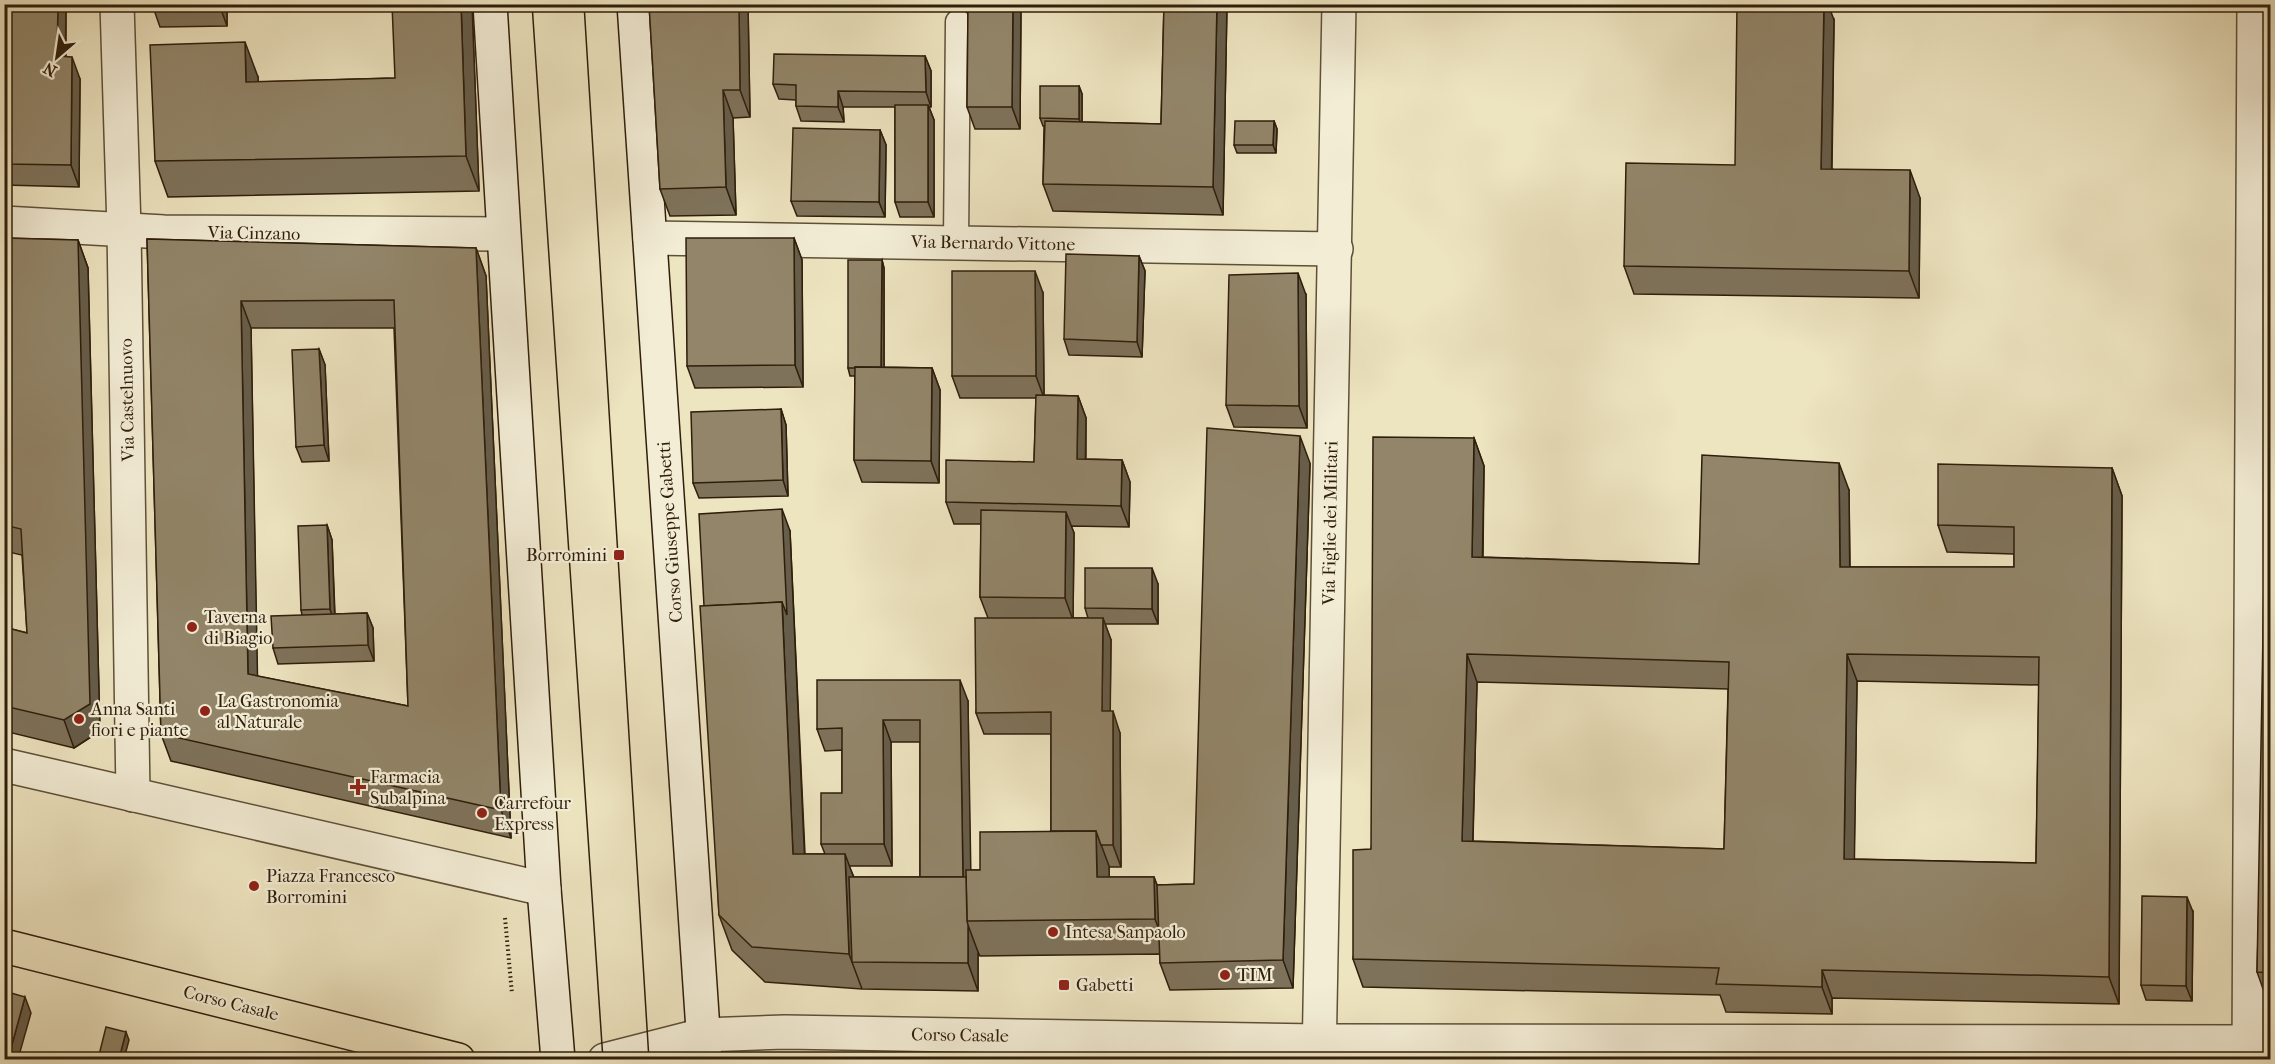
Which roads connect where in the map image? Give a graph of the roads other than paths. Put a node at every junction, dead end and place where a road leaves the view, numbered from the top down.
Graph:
1 (117, 4) edge
2 (490, 4) edge
3 (634, 4) edge
4 (1339, 4) edge
5 (2254, 4) edge
6 (958, 22) dead end
7 (4, 223) edge
8 (124, 229) junction
9 (504, 234) junction
10 (650, 238) junction
11 (956, 242) junction
12 (1336, 249) junction
13 (2262, 272) edge
14 (4, 765) edge
15 (133, 795) junction
16 (544, 889) junction
17 (4, 946) edge
18 (704, 1047) edge
19 (2256, 1048) edge
20 (1318, 1050) edge
21 (458, 1059) edge
22 (558, 1059) edge
23 (605, 1059) edge

1 - 8 street, Via Castelnuovo
2 - 9 street
3 - 10 street, Corso Giuseppe Gabetti
4 - 12 street, Via Figlie dei Militari
5 - 13 street
6 - 11 lane
7 - 8 street, Via Cinzano
8 - 9 street, Via Cinzano
8 - 15 street, Via Castelnuovo
9 - 16 street
10 - 11 street, Via Bernardo Vittone
10 - 18 street, Corso Giuseppe Gabetti
11 - 12 street, Via Bernardo Vittone
12 - 20 street, Via Figlie dei Militari
13 - 19 street
14 - 15 street
15 - 16 street
16 - 22 street
17 - 21 main road, Corso Casale
18 - 20 street, Corso Casale
18 - 23 street, Corso Casale
19 - 20 street, Corso Casale

